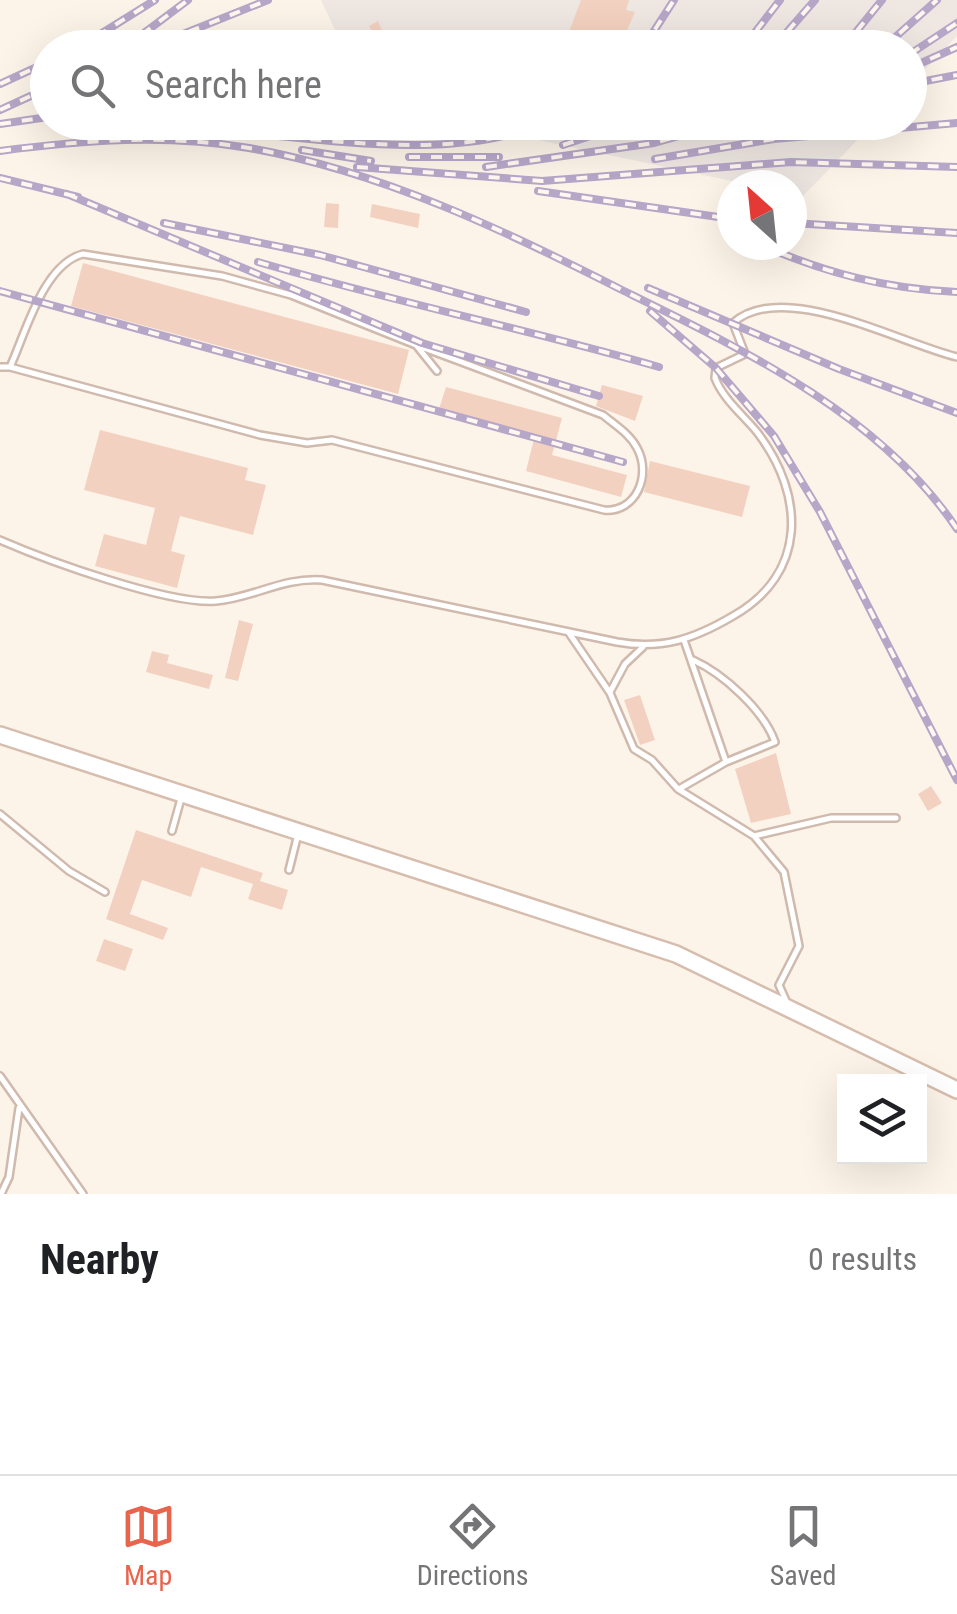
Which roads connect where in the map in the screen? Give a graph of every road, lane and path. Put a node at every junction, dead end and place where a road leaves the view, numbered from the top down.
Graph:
1 (416, 344) junction
2 (957, 357) edge
3 (0, 367) edge
4 (10, 367) junction
5 (437, 371) dead end
6 (0, 540) edge
7 (567, 631) junction
8 (684, 640) junction
9 (643, 647) junction
10 (692, 660) junction
11 (610, 693) junction
12 (0, 735) edge
13 (726, 762) junction
14 (678, 789) junction
15 (182, 792) junction
16 (0, 814) edge
17 (896, 818) dead end
18 (172, 831) dead end
19 (299, 831) junction
20 (754, 836) junction
21 (289, 870) dead end
22 (105, 892) dead end
23 (788, 1006) junction
24 (0, 1076) edge
25 (957, 1090) edge
26 (19, 1105) junction
27 (1, 1194) edge
28 (83, 1194) edge

1 - 4 lane
1 - 4 lane
1 - 5 lane
2 - 8 lane
3 - 4 lane
6 - 7 lane
7 - 9 lane
7 - 11 lane
8 - 9 lane
8 - 10 lane
9 - 11 lane
10 - 13 lane
10 - 13 lane
11 - 14 lane
12 - 15 main road
13 - 14 lane
14 - 20 lane
15 - 18 lane
15 - 19 main road
16 - 22 lane
17 - 20 lane
19 - 21 lane
19 - 23 main road
20 - 23 lane
23 - 25 main road
24 - 26 lane
26 - 27 lane
26 - 28 lane

